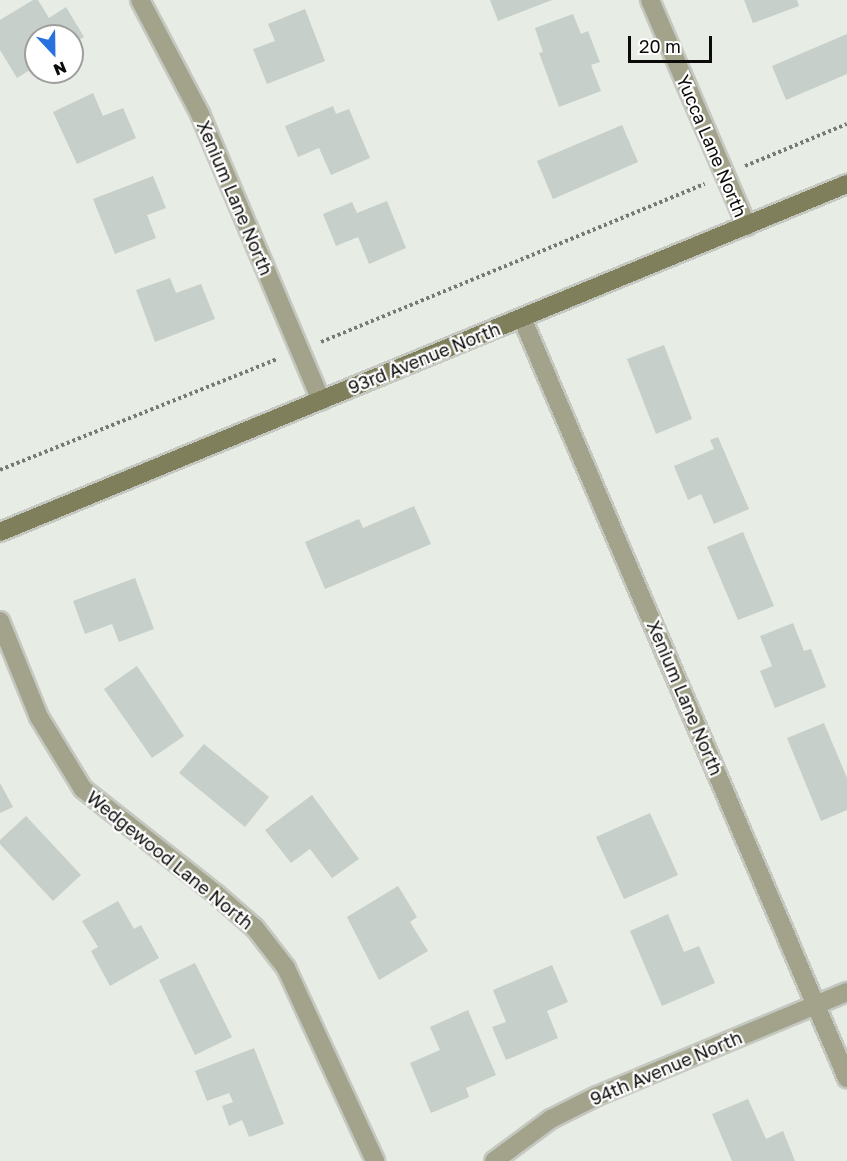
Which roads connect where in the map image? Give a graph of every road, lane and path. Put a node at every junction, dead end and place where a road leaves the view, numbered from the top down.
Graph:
1 (140, 0) edge
2 (650, 0) edge
3 (847, 124) edge
4 (725, 175) junction
5 (847, 184) edge
6 (747, 226) junction
7 (522, 318) junction
8 (300, 350) junction
9 (321, 400) junction
10 (0, 470) edge
11 (0, 532) edge
12 (0, 621) edge
13 (847, 992) edge
14 (816, 1005) junction
15 (847, 1078) edge
16 (375, 1161) edge
17 (494, 1161) edge

1 - 8 street, Xenium Lane North
2 - 4 street, Yucca Lane North
3 - 4 path
4 - 6 street, Yucca Lane North
4 - 8 path
5 - 6 main road, 93rd Avenue North
6 - 7 main road, 93rd Avenue North
7 - 9 main road, 93rd Avenue North
7 - 14 street, Xenium Lane North
8 - 9 street, Xenium Lane North
8 - 10 path
9 - 11 main road, 93rd Avenue North
12 - 16 street, Wedgewood Lane North
13 - 14 street, 94th Avenue North
14 - 15 street, Xenium Lane North
14 - 17 street, 94th Avenue North

